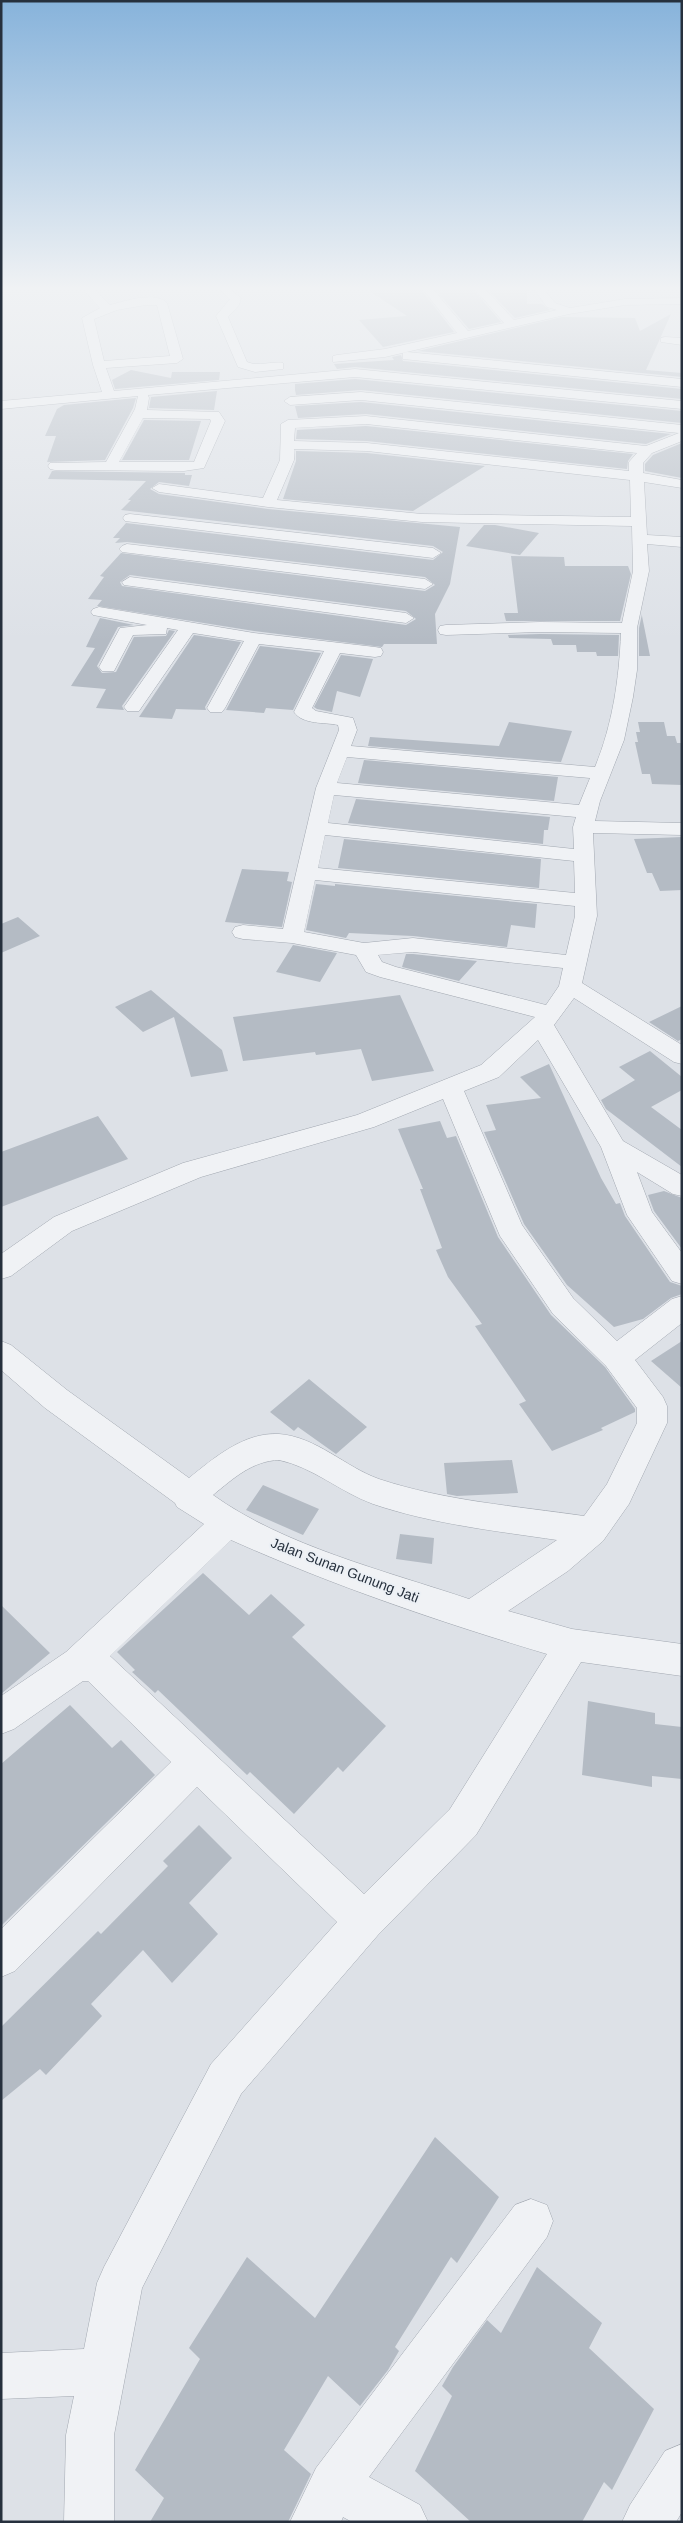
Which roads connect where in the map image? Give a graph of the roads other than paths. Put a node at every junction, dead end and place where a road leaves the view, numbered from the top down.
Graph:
1 (140, 406) edge
2 (290, 406) edge
3 (454, 406) edge
4 (530, 406) edge
5 (523, 413) junction
6 (138, 414) junction
7 (288, 424) junction
8 (682, 429) edge
9 (510, 435) junction
10 (682, 436) edge
11 (288, 445) junction
12 (647, 450) junction
13 (489, 460) junction
14 (55, 466) dead end
15 (110, 467) junction
16 (635, 476) junction
17 (682, 484) edge
18 (159, 488) dead end
19 (268, 504) junction
20 (347, 512) junction
21 (130, 518) dead end
22 (639, 530) junction
23 (336, 540) junction
24 (682, 542) edge
25 (127, 549) dead end
26 (433, 553) dead end
27 (322, 572) junction
28 (130, 582) dead end
29 (426, 584) dead end
30 (99, 612) dead end
31 (406, 618) dead end
32 (299, 624) junction
33 (629, 628) junction
34 (188, 629) junction
35 (446, 630) dead end
36 (254, 638) junction
37 (334, 649) junction
38 (374, 652) dead end
39 (108, 667) dead end
40 (133, 707) dead end
41 (216, 708) dead end
42 (341, 751) junction
43 (602, 773) junction
44 (326, 788) junction
45 (585, 819) junction
46 (316, 828) junction
47 (682, 829) edge
48 (584, 856) junction
49 (308, 873) junction
50 (586, 901) junction
51 (243, 932) dead end
52 (292, 936) junction
53 (364, 950) junction
54 (575, 963) junction
55 (570, 986) junction
56 (546, 1019) junction
57 (682, 1056) edge
58 (450, 1087) junction
59 (614, 1147) junction
60 (682, 1187) edge
61 (1, 1269) edge
62 (682, 1274) edge
63 (682, 1307) edge
64 (1, 1353) edge
65 (616, 1358) junction
66 (188, 1497) junction
67 (227, 1523) junction
68 (592, 1531) junction
69 (472, 1616) junction
70 (572, 1645) junction
71 (682, 1660) edge
72 (78, 1664) junction
73 (1, 1717) edge
74 (197, 1762) junction
75 (364, 1920) junction
76 (1, 1958) edge
77 (531, 2221) dead end
78 (103, 2370) junction
79 (1, 2376) edge
80 (682, 2468) edge
81 (324, 2504) edge
82 (89, 2522) edge
83 (403, 2522) edge
84 (647, 2522) edge

1 - 6 street
2 - 7 street
3 - 5 street
4 - 5 street
5 - 8 street
5 - 9 street
6 - 15 street
6 - 15 street
7 - 9 street
7 - 11 street
9 - 12 street
9 - 13 street
10 - 12 street
11 - 13 street
11 - 19 street
12 - 16 street
13 - 16 street
14 - 15 street
16 - 17 street
16 - 22 street
18 - 19 street
19 - 20 street
20 - 22 street
20 - 23 street
21 - 23 street
22 - 24 street
22 - 33 street
23 - 26 street
23 - 27 street
25 - 27 street
27 - 29 street
27 - 32 street
28 - 32 street
30 - 34 street
31 - 32 street
32 - 36 street
32 - 37 street
33 - 35 street
33 - 43 street
34 - 36 street
34 - 39 street
34 - 40 street
36 - 41 street
37 - 38 street
37 - 42 street
42 - 43 street
42 - 44 street
43 - 45 street
44 - 45 street
44 - 46 street
45 - 47 street
45 - 48 street
46 - 48 street
46 - 49 street
48 - 50 street
49 - 50 street
49 - 52 street
50 - 54 street
51 - 52 street
52 - 53 street
53 - 54 street
53 - 56 street
54 - 55 street
55 - 56 street
55 - 57 street
56 - 58 street
56 - 59 street
58 - 61 street
58 - 65 street
59 - 60 street
59 - 62 street
63 - 65 street
64 - 66 street, Jalan Sunan Gunung Jati
65 - 68 street
66 - 67 street, Jalan Sunan Gunung Jati
66 - 68 street
67 - 69 street, Jalan Sunan Gunung Jati
67 - 72 street
68 - 69 street
69 - 70 street, Jalan Sunan Gunung Jati
70 - 71 street, Jalan Sunan Gunung Jati
70 - 75 street
72 - 73 street
72 - 74 street
74 - 75 street
74 - 76 street
75 - 78 street
77 - 81 street
78 - 79 street
78 - 82 street
80 - 84 street
81 - 83 street

